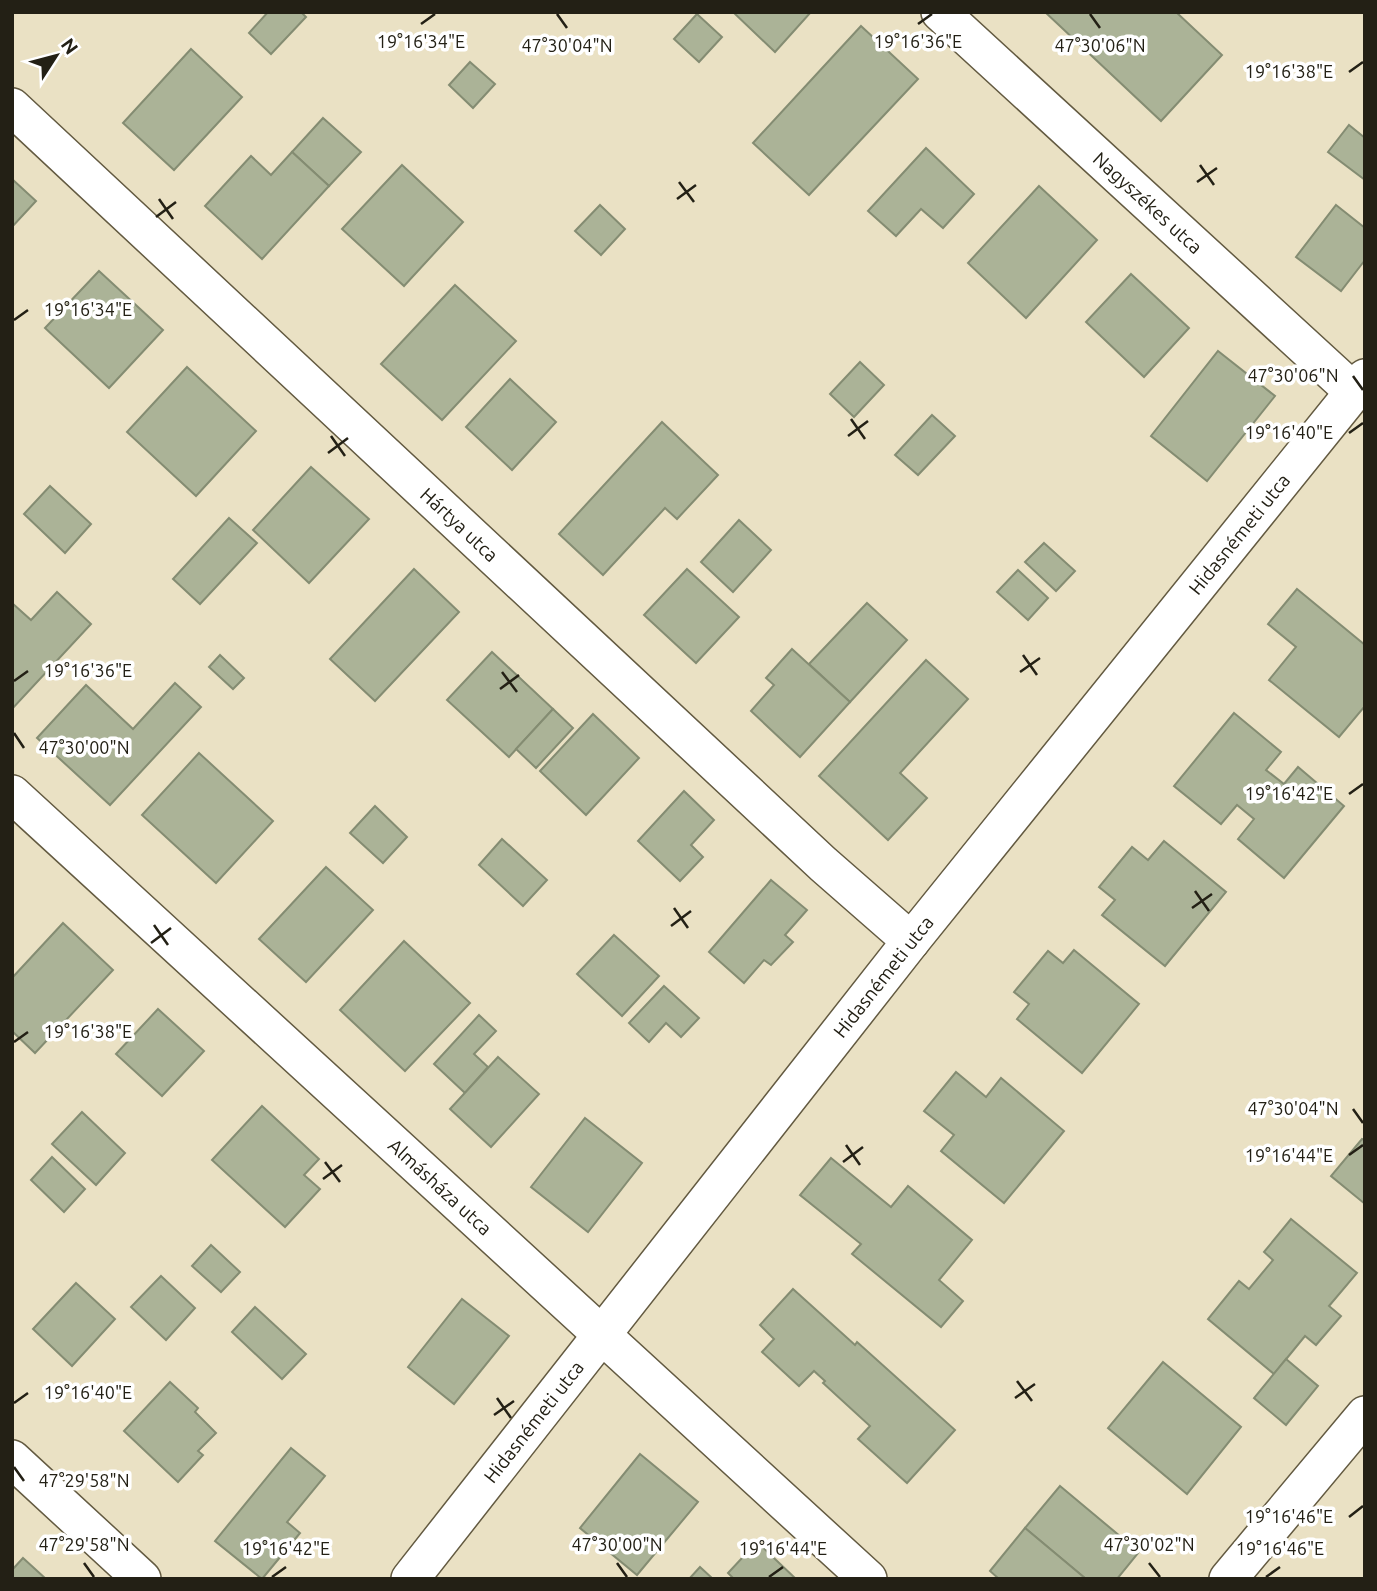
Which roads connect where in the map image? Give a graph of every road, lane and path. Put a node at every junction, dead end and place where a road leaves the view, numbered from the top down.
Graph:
1 (940, 12) edge
2 (12, 107) edge
3 (1359, 385) edge
4 (12, 794) edge
5 (911, 941) junction
6 (603, 1334) junction
7 (1365, 1415) edge
8 (12, 1459) edge
9 (142, 1579) edge
10 (410, 1579) edge
11 (868, 1579) edge
12 (1228, 1579) edge

1 - 3 street, Nagyszékes utca
2 - 5 street, Hártya utca
3 - 5 street, Hidasnémeti utca
4 - 6 street, Almásháza utca
5 - 6 street, Hidasnémeti utca
6 - 10 street, Hidasnémeti utca
6 - 11 street, Almásháza utca
7 - 12 street
8 - 9 street

